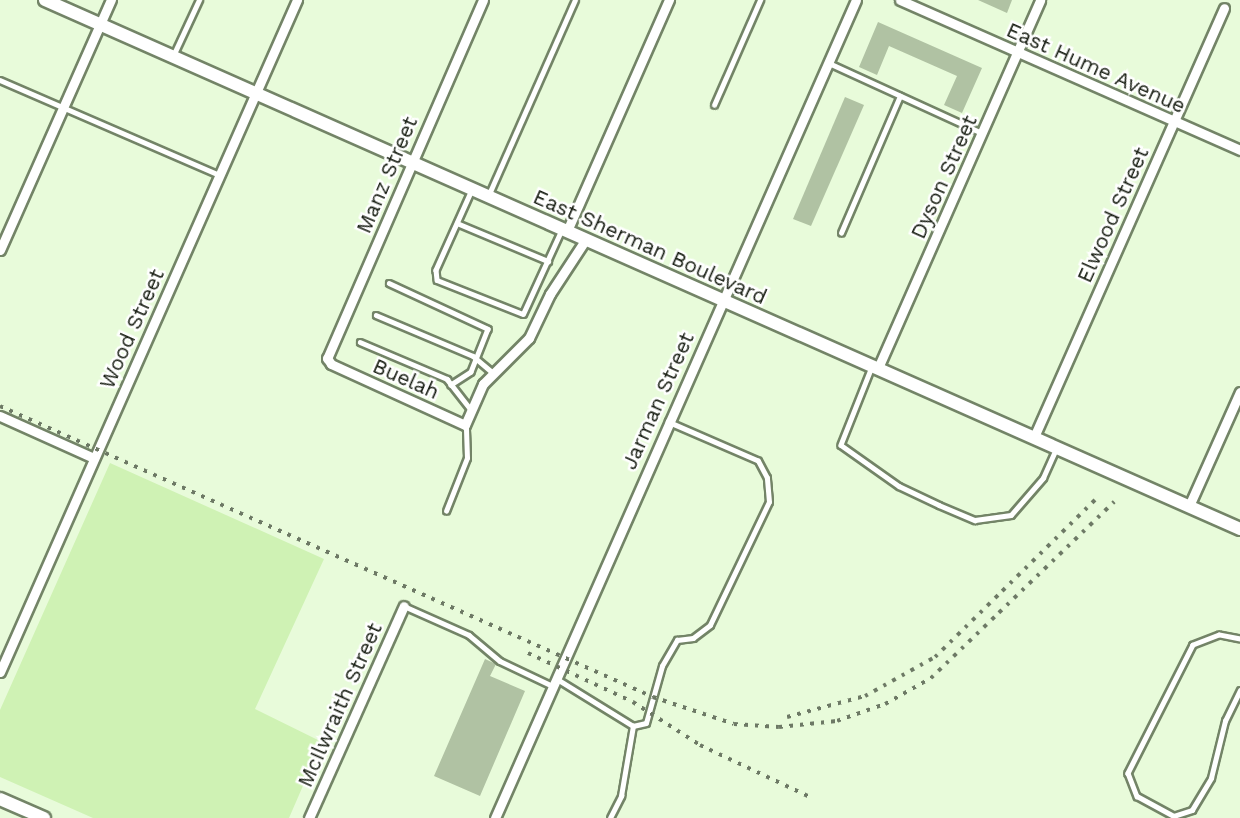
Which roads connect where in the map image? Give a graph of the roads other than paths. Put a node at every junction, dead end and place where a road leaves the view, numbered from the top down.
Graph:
1 (45, 0) edge
2 (111, 0) edge
3 (199, 0) edge
4 (297, 0) edge
5 (482, 0) edge
6 (575, 0) edge
7 (669, 0) edge
8 (760, 0) edge
9 (856, 0) edge
10 (900, 0) edge
11 (1040, 0) edge
12 (1224, 8) dead end
13 (100, 24) junction
14 (1018, 52) junction
15 (173, 57) junction
16 (828, 63) junction
17 (0, 80) edge
18 (256, 93) junction
19 (900, 96) junction
20 (714, 104) dead end
21 (63, 107) junction
22 (1174, 121) junction
23 (982, 132) junction
24 (1240, 150) edge
25 (411, 162) junction
26 (220, 175) junction
27 (472, 189) junction
28 (488, 196) junction
29 (457, 223) junction
30 (565, 230) junction
31 (841, 233) dead end
32 (586, 239) junction
33 (0, 250) edge
34 (548, 261) junction
35 (389, 283) dead end
36 (723, 299) junction
37 (376, 315) dead end
38 (360, 342) dead end
39 (477, 360) junction
40 (331, 364) joint
41 (875, 367) junction
42 (493, 373) junction
43 (451, 385) junction
44 (1240, 392) edge
45 (471, 411) junction
46 (0, 416) edge
47 (667, 422) junction
48 (466, 425) junction
49 (1034, 437) junction
50 (1057, 447) junction
51 (94, 458) junction
52 (1189, 506) junction
53 (446, 511) dead end
54 (1240, 528) edge
55 (404, 606) joint
56 (1240, 639) edge
57 (0, 673) edge
58 (555, 682) junction
59 (1240, 690) edge
60 (633, 726) junction
61 (0, 799) edge
62 (1175, 817) edge
63 (44, 818) edge
64 (309, 818) edge
65 (495, 818) edge
66 (610, 818) edge

1 - 13 main road, East Sherman Boulevard
2 - 13 street
3 - 15 lane
4 - 18 street, Wood Street
5 - 25 street, Manz Street
6 - 28 lane
7 - 30 street
8 - 20 lane
9 - 16 street, Jarman Street
10 - 14 street, East Hume Avenue
11 - 14 street, Dyson Street
12 - 22 street, Elwood Street
13 - 15 main road, East Sherman Boulevard
13 - 21 street
14 - 22 street, East Hume Avenue
14 - 23 street, Dyson Street
15 - 18 main road, East Sherman Boulevard
16 - 19 lane
16 - 36 street, Jarman Street
17 - 21 lane
18 - 25 main road, East Sherman Boulevard
18 - 26 street, Wood Street
19 - 23 lane
19 - 31 lane
21 - 26 lane
21 - 33 street
22 - 24 street, East Hume Avenue
22 - 49 street, Elwood Street
23 - 41 street, Dyson Street
25 - 27 main road, East Sherman Boulevard
25 - 40 street, Manz Street
26 - 51 street, Wood Street
27 - 28 main road, East Sherman Boulevard
27 - 29 lane
28 - 30 main road, East Sherman Boulevard
29 - 34 lane
29 - 34 lane
30 - 32 main road, East Sherman Boulevard
30 - 34 lane
32 - 36 main road, East Sherman Boulevard
32 - 42 street
35 - 39 lane
36 - 41 main road, East Sherman Boulevard
36 - 47 street, Jarman Street
37 - 39 lane
38 - 43 lane
39 - 42 lane
39 - 43 lane
40 - 48 street, Buelah
41 - 49 main road, East Sherman Boulevard
41 - 50 lane
42 - 45 street
43 - 45 lane
44 - 52 street
45 - 48 street
46 - 51 street
47 - 58 street, Jarman Street
47 - 60 lane
48 - 53 lane
49 - 50 main road, East Sherman Boulevard
50 - 52 main road, East Sherman Boulevard
51 - 57 street, Wood Street
52 - 54 main road, East Sherman Boulevard
55 - 58 lane
55 - 64 street, McIlwraith Street
56 - 62 lane
58 - 60 lane
58 - 65 street, Jarman Street
59 - 62 lane
60 - 66 lane
61 - 63 main road

